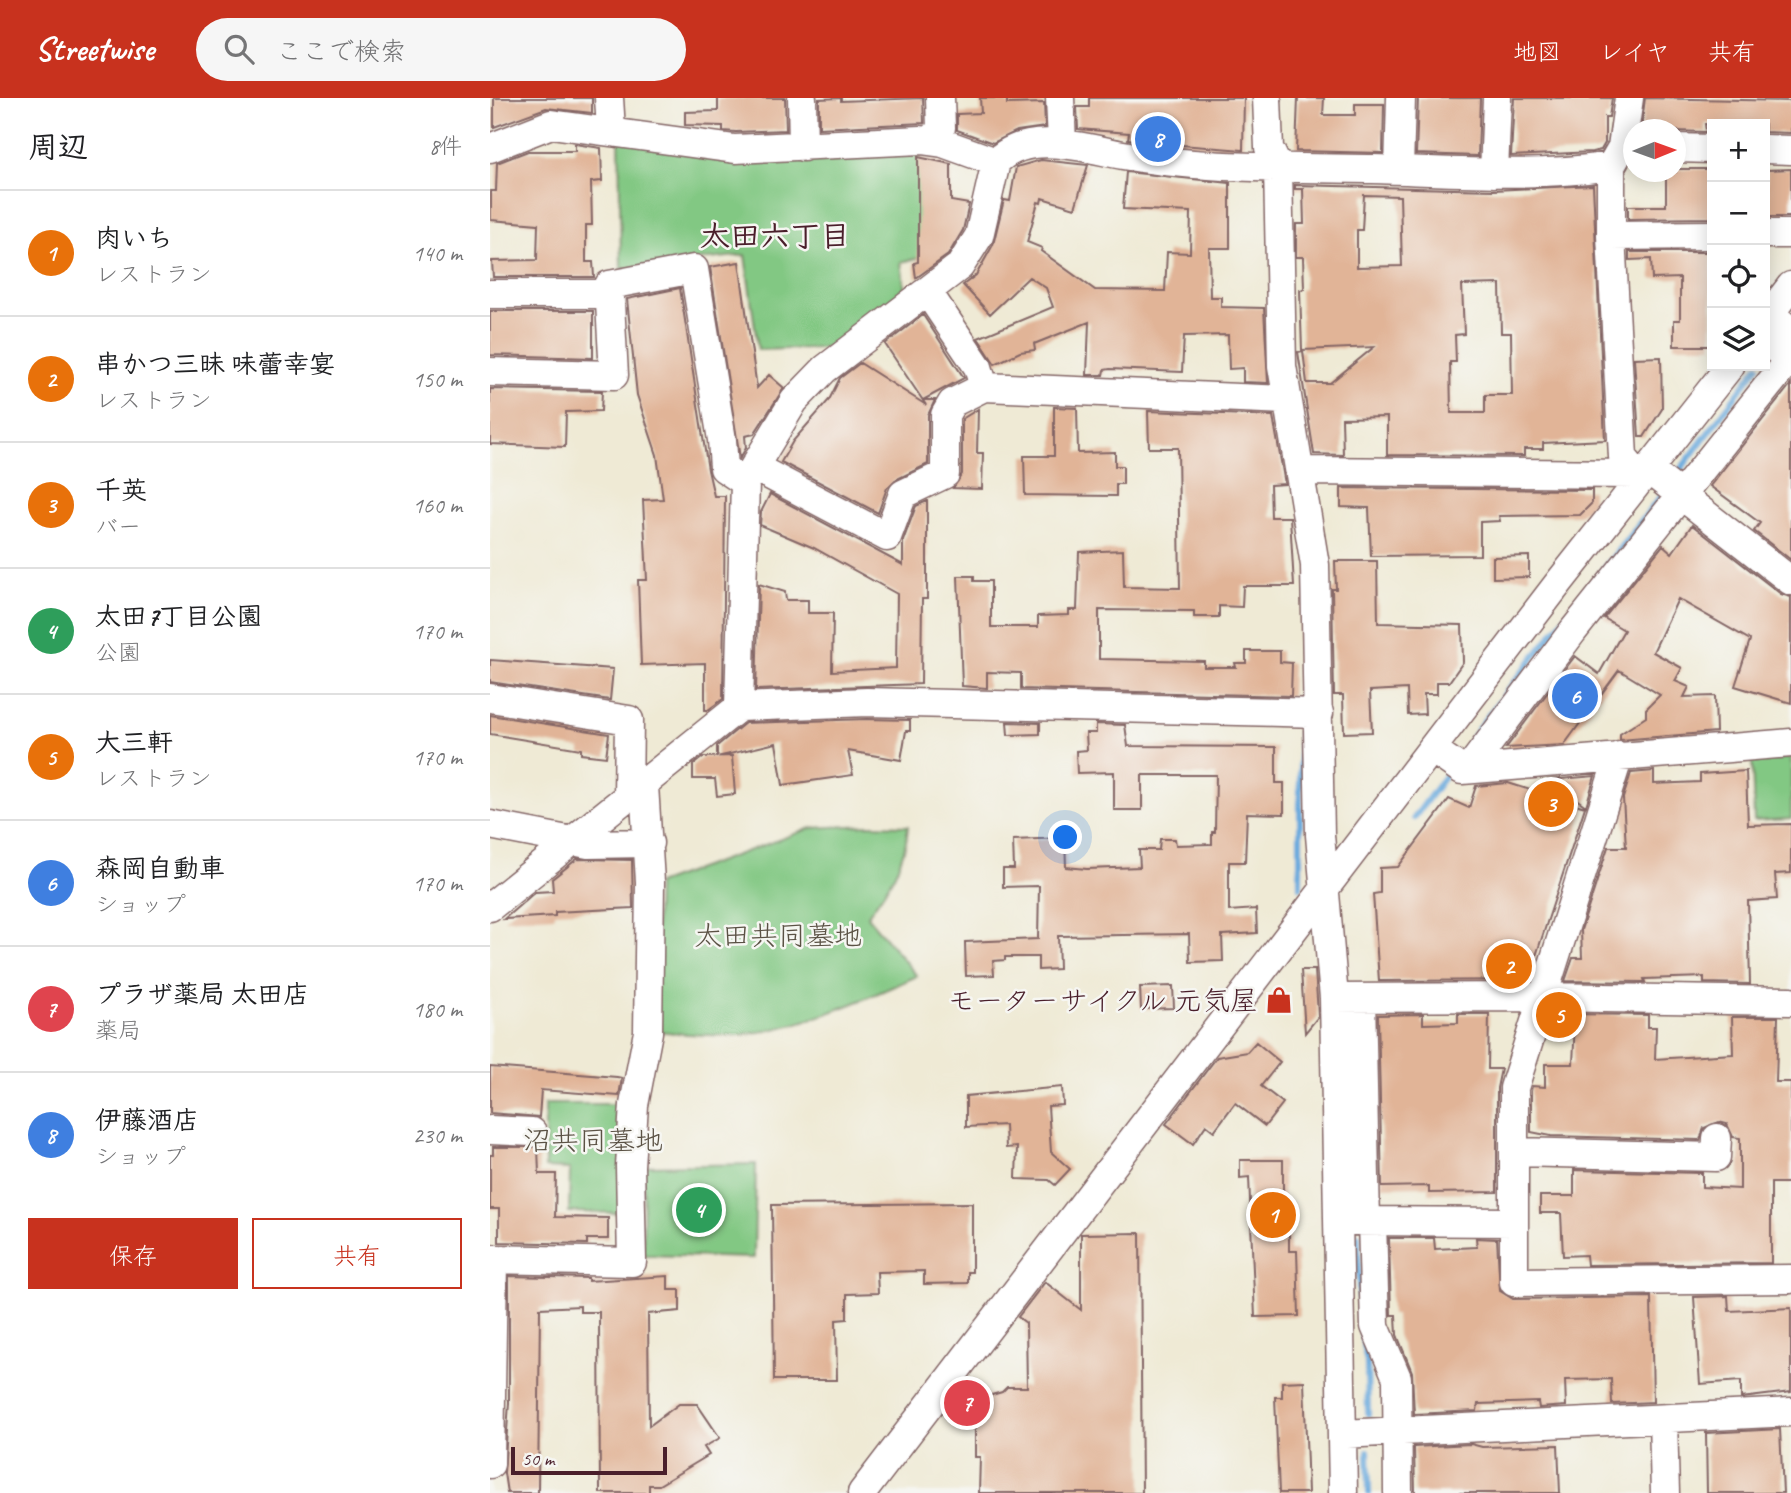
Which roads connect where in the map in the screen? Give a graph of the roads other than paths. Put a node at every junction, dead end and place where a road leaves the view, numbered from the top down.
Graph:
1 (609, 98) edge
2 (802, 98) edge
3 (940, 98) edge
4 (1060, 98) edge
5 (1267, 98) edge
6 (1401, 98) edge
7 (1497, 98) edge
8 (1629, 98) edge
9 (611, 130) junction
10 (932, 142) junction
11 (1062, 143) junction
12 (803, 147) junction
13 (490, 148) edge
14 (1686, 148) edge
15 (1707, 149) edge
16 (1770, 149) edge
17 (1791, 150) edge
18 (1622, 154) edge
19 (996, 162) junction
20 (1278, 167) junction
21 (1399, 170) junction
22 (1494, 173) junction
23 (1707, 234) edge
24 (1770, 234) edge
25 (1791, 234) edge
26 (1611, 236) junction
27 (1791, 286) edge
28 (927, 291) junction
29 (490, 294) edge
30 (609, 294) junction
31 (1778, 336) edge
32 (490, 372) edge
33 (1747, 372) edge
34 (984, 387) junction
35 (1286, 400) junction
36 (1725, 404) junction
37 (1701, 436) junction
38 (1302, 471) junction
39 (750, 475) junction
40 (1654, 480) junction
41 (1791, 581) edge
42 (1564, 608) junction
43 (490, 698) edge
44 (739, 707) junction
45 (1306, 713) junction
46 (1791, 743) edge
47 (1619, 756) junction
48 (1452, 761) junction
49 (636, 792) junction
50 (490, 825) edge
51 (573, 841) junction
52 (649, 844) junction
53 (1327, 889) junction
54 (490, 906) edge
55 (1542, 996) junction
56 (1347, 998) junction
57 (1791, 1001) edge
58 (490, 1130) edge
59 (532, 1132) dead end
60 (1717, 1138) dead end
61 (1514, 1152) junction
62 (1338, 1221) junction
63 (1369, 1221) junction
64 (1514, 1222) junction
65 (492, 1259) edge
66 (1791, 1279) edge
67 (1791, 1412) edge
68 (1663, 1420) junction
69 (1398, 1432) junction
70 (1342, 1434) junction
71 (490, 1464) edge
72 (862, 1493) edge
73 (1343, 1493) edge
74 (1398, 1493) edge
75 (1665, 1493) edge

1 - 9 street
2 - 12 street
3 - 10 street
4 - 11 street
5 - 20 street
6 - 21 street
7 - 22 street
8 - 18 street
9 - 12 street
9 - 13 street
10 - 12 street
10 - 19 street
11 - 19 street
11 - 20 street
14 - 15 street
16 - 17 street
18 - 22 street
18 - 26 street
19 - 28 street
20 - 21 street
20 - 35 street
21 - 22 street
23 - 26 street
24 - 25 street
26 - 40 street
27 - 31 street
28 - 34 street
28 - 39 street
29 - 30 street
30 - 32 street
30 - 39 street
31 - 33 street
33 - 36 street
33 - 36 street
34 - 35 street
34 - 39 street
35 - 38 street
36 - 37 street
36 - 37 street
37 - 40 street
37 - 40 street
38 - 40 street
38 - 45 street
39 - 44 street
40 - 41 street
40 - 42 street
40 - 42 street
42 - 48 street
42 - 48 street
43 - 49 street
44 - 45 street
44 - 49 street
45 - 53 street
46 - 47 street
47 - 48 street
47 - 55 street
48 - 53 street
49 - 51 street
49 - 52 street
50 - 51 street
51 - 52 street
51 - 54 street
52 - 65 street
53 - 56 street
53 - 72 street
55 - 56 street
55 - 57 street
55 - 61 street
56 - 62 street
56 - 63 street
58 - 59 street
60 - 61 street
61 - 64 street
62 - 63 street
62 - 70 street
63 - 64 street
63 - 69 street
64 - 66 street
65 - 71 street
67 - 68 street
68 - 69 street
68 - 75 street
69 - 70 street
69 - 74 street
70 - 73 street

